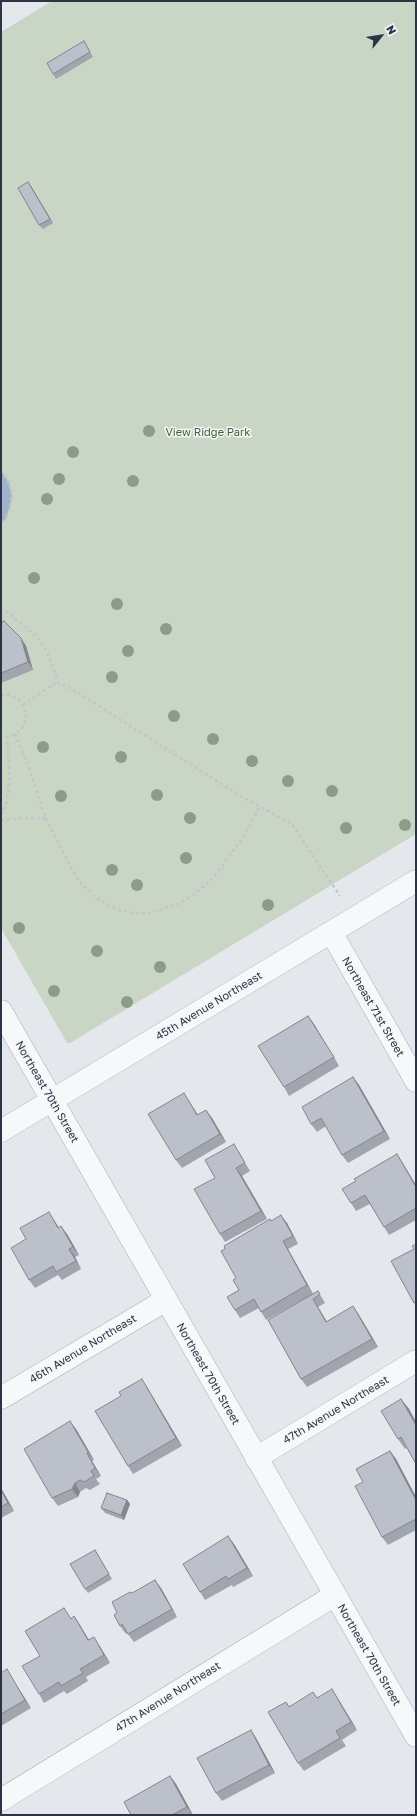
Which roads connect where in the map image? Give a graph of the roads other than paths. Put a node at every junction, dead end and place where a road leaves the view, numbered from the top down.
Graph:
1 (416, 881) edge
2 (331, 932) junction
3 (1, 1011) edge
4 (416, 1081) edge
5 (51, 1100) junction
6 (1, 1131) edge
7 (166, 1300) junction
8 (416, 1361) edge
9 (1, 1398) edge
10 (256, 1458) junction
11 (335, 1595) junction
12 (416, 1736) edge
13 (1, 1800) edge

1 - 2 street, 45th Avenue Northeast
2 - 4 street, Northeast 71st Street
2 - 5 street, 45th Avenue Northeast
3 - 5 street, Northeast 70th Street
5 - 6 street, 45th Avenue Northeast
5 - 7 street, Northeast 70th Street
7 - 9 street, 46th Avenue Northeast
7 - 10 street, Northeast 70th Street
8 - 10 street, 47th Avenue Northeast
10 - 11 street, Northeast 70th Street
11 - 12 street, Northeast 70th Street
11 - 13 street, 47th Avenue Northeast

